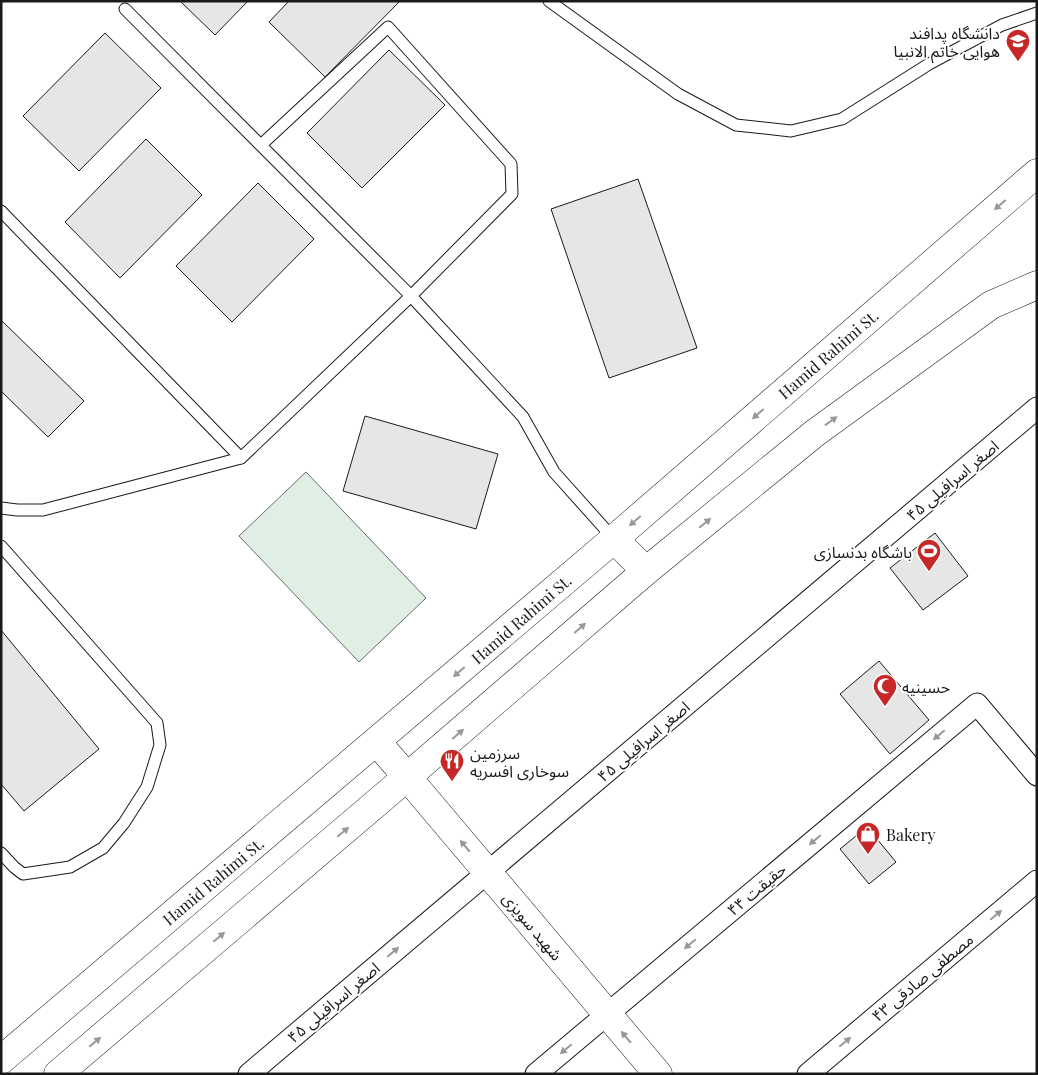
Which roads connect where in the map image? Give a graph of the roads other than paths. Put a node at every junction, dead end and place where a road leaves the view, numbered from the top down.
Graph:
1 (549, 1) edge
2 (125, 9) dead end
3 (1035, 16) edge
4 (261, 145) junction
5 (1037, 173) edge
6 (1, 211) edge
7 (1037, 285) edge
8 (412, 296) junction
9 (1037, 408) edge
10 (241, 458) junction
11 (1, 508) edge
12 (614, 539) junction
13 (1, 546) edge
14 (646, 571) junction
15 (377, 742) junction
16 (1036, 772) edge
17 (407, 777) junction
18 (1, 852) edge
19 (488, 872) junction
20 (1037, 881) edge
21 (607, 1014) junction
22 (1, 1060) edge
23 (58, 1074) edge
24 (249, 1074) edge
25 (536, 1074) edge
26 (658, 1074) edge
27 (808, 1074) edge

1 - 3 lane
2 - 4 lane
4 - 8 lane
4 - 8 lane
5 -> 12 main road, Hamid Rahimi St.
6 - 10 lane
14 -> 7 main road
8 - 10 lane
8 - 12 lane
9 - 19 street, اصغر اسرافیلی ۴۵
10 - 11 lane
12 - 14 main road
12 -> 15 main road, Hamid Rahimi St.
13 - 18 lane
17 -> 14 main road
15 - 17 main road, شهید سویزی
15 - 22 main road, Hamid Rahimi St.
16 -> 21 street, حقیقت ۴۴
19 -> 17 main road, شهید سویزی
23 -> 17 main road
19 - 21 main road, شهید سویزی
24 -> 19 street, اصغر اسرافیلی ۴۵
27 -> 20 street, مصطفی صادقی ۴۳
21 -> 25 street, حقیقت ۴۴
26 -> 21 main road, شهید سویزی

